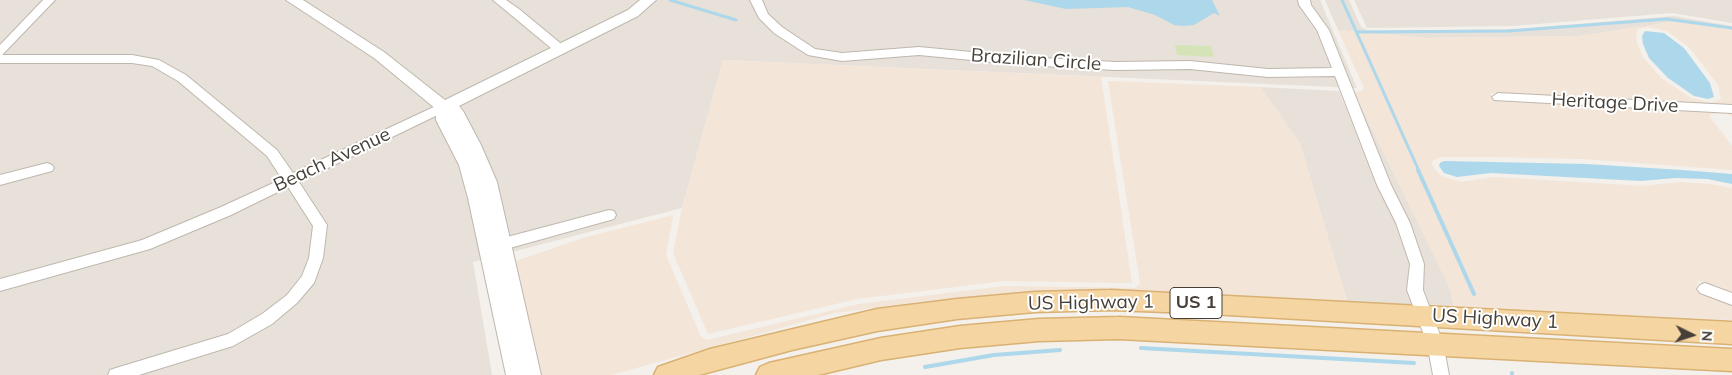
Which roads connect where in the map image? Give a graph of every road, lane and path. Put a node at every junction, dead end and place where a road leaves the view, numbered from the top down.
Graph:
1 (48, 0) edge
2 (293, 0) edge
3 (499, 0) edge
4 (649, 0) edge
5 (756, 0) edge
6 (1304, 0) edge
7 (561, 50) junction
8 (0, 52) edge
9 (0, 59) edge
10 (1338, 72) junction
11 (1498, 97) dead end
12 (444, 107) junction
13 (1732, 109) edge
14 (47, 168) dead end
15 (0, 180) edge
16 (290, 180) junction
17 (609, 215) dead end
18 (495, 246) junction
19 (0, 285) edge
20 (1705, 289) dead end
21 (1732, 299) edge
22 (1424, 316) junction
23 (1732, 333) edge
24 (1732, 360) edge
25 (1440, 364) edge
26 (116, 375) edge
27 (516, 375) edge
28 (531, 375) edge
29 (667, 375) edge
30 (769, 375) edge

1 - 8 street
2 - 12 street
3 - 7 street
4 - 7 street, Beach Avenue
5 - 10 street, Brazilian Circle
6 - 10 street
7 - 12 street, Beach Avenue
9 - 16 street
10 - 22 street
11 - 13 street, Heritage Drive
12 - 16 street, Beach Avenue
12 - 18 street
14 - 15 street
16 - 19 street, Beach Avenue
16 - 26 street
17 - 18 street
18 - 27 street
18 - 28 street
20 - 21 street
22 - 23 main road, US Highway 1 / US 1
22 - 25 street
22 - 29 main road, US Highway 1 / US 1
24 - 25 main road, US Highway 1 / US 1
25 - 30 main road, US Highway 1 / US 1

